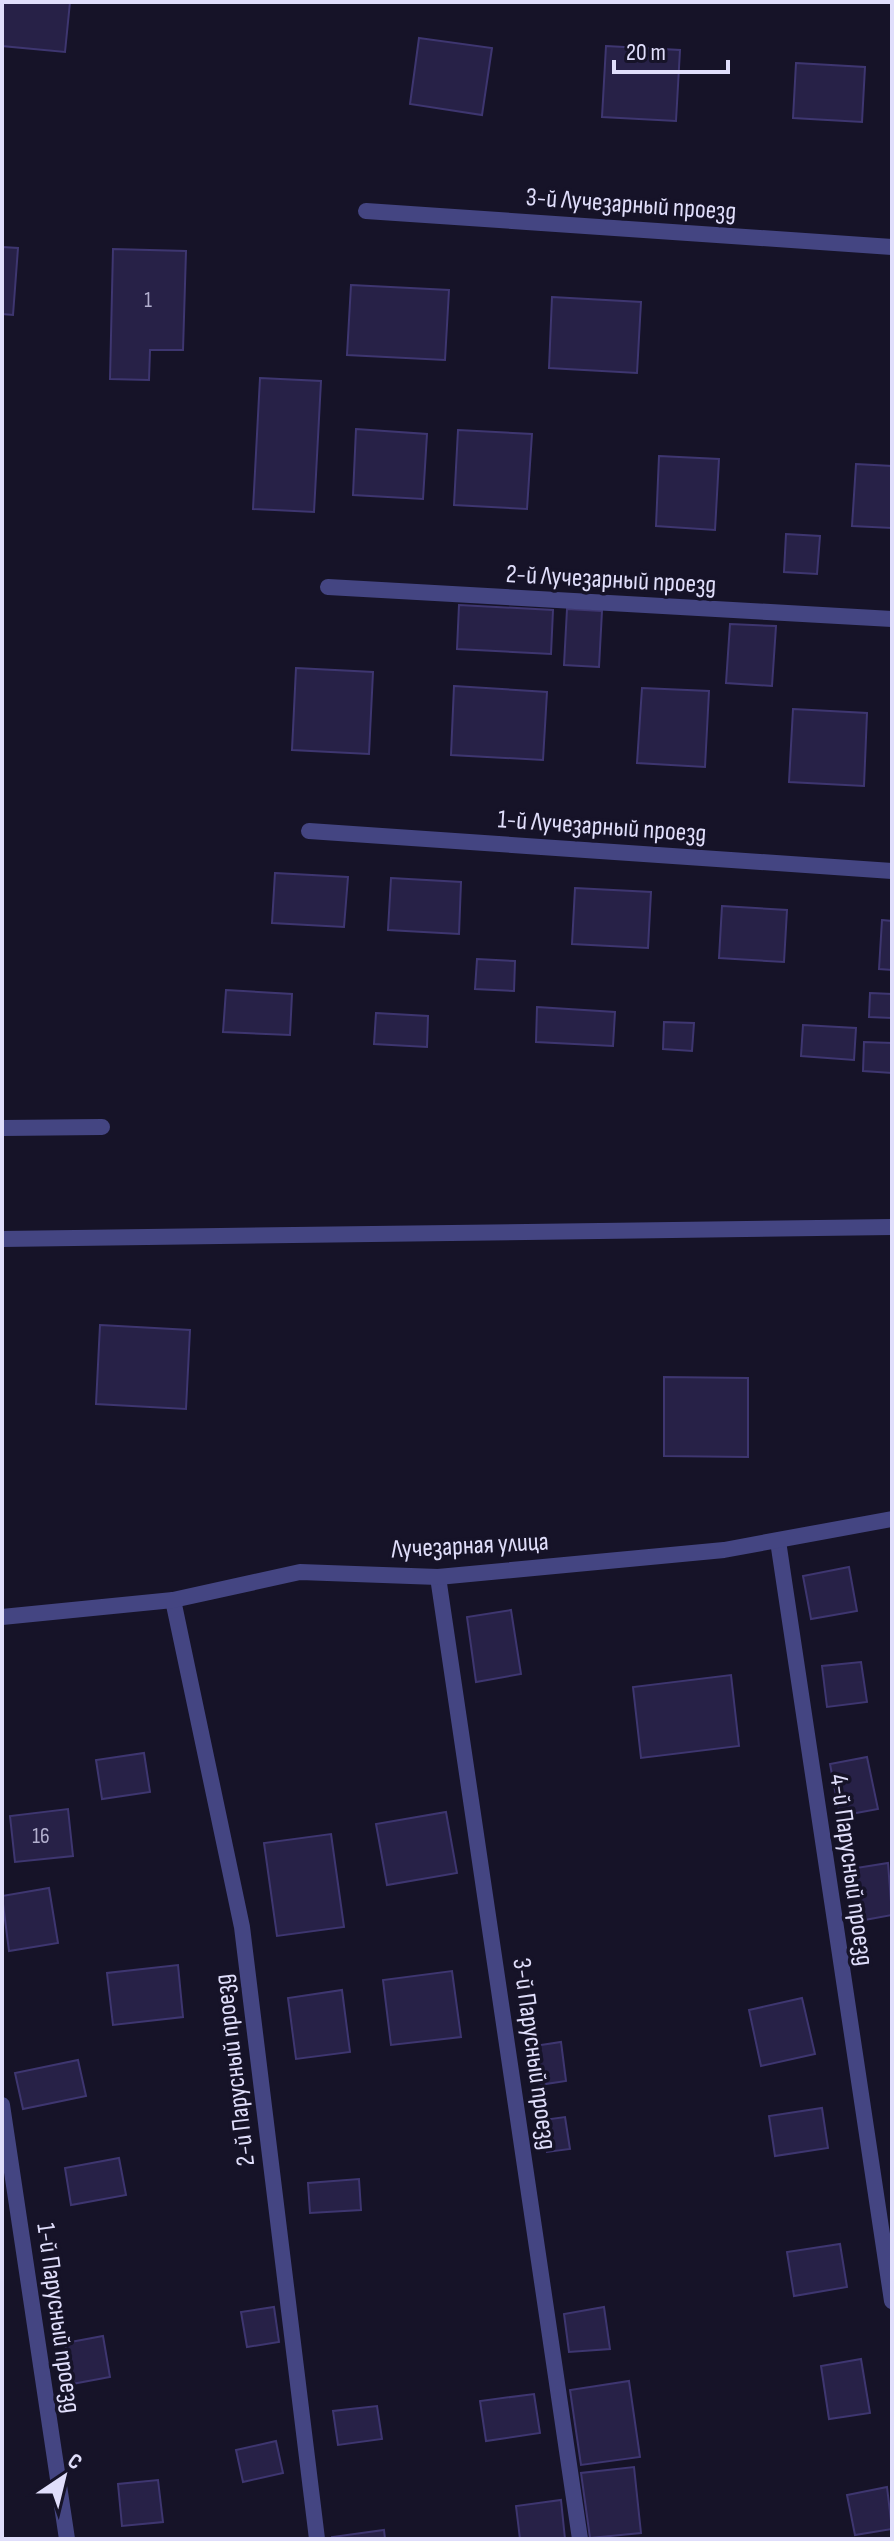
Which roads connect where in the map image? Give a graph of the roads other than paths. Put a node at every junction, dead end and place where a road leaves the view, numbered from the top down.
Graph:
1 (366, 211) dead end
2 (892, 247) edge
3 (328, 587) dead end
4 (892, 619) edge
5 (309, 831) dead end
6 (892, 871) edge
7 (102, 1127) dead end
8 (2, 1128) edge
9 (892, 1227) edge
10 (2, 1239) edge
11 (892, 1519) edge
12 (778, 1541) junction
13 (438, 1577) junction
14 (173, 1600) junction
15 (2, 1617) edge
16 (2, 2105) edge
17 (892, 2301) edge
18 (67, 2539) edge
19 (317, 2539) edge
20 (580, 2539) edge

1 - 2 street, 3-й Лучезарный проезд
3 - 4 street, 2-й Лучезарный проезд
5 - 6 street, 1-й Лучезарный проезд
7 - 8 street
9 - 10 street
11 - 12 street, Лучезарная улица
12 - 13 street, Лучезарная улица
12 - 17 street, 4-й Парусный проезд
13 - 14 street, Лучезарная улица
13 - 20 street, 3-й Парусный проезд
14 - 15 street, Лучезарная улица
14 - 19 street, 2-й Парусный проезд
16 - 18 street, 1-й Парусный проезд

